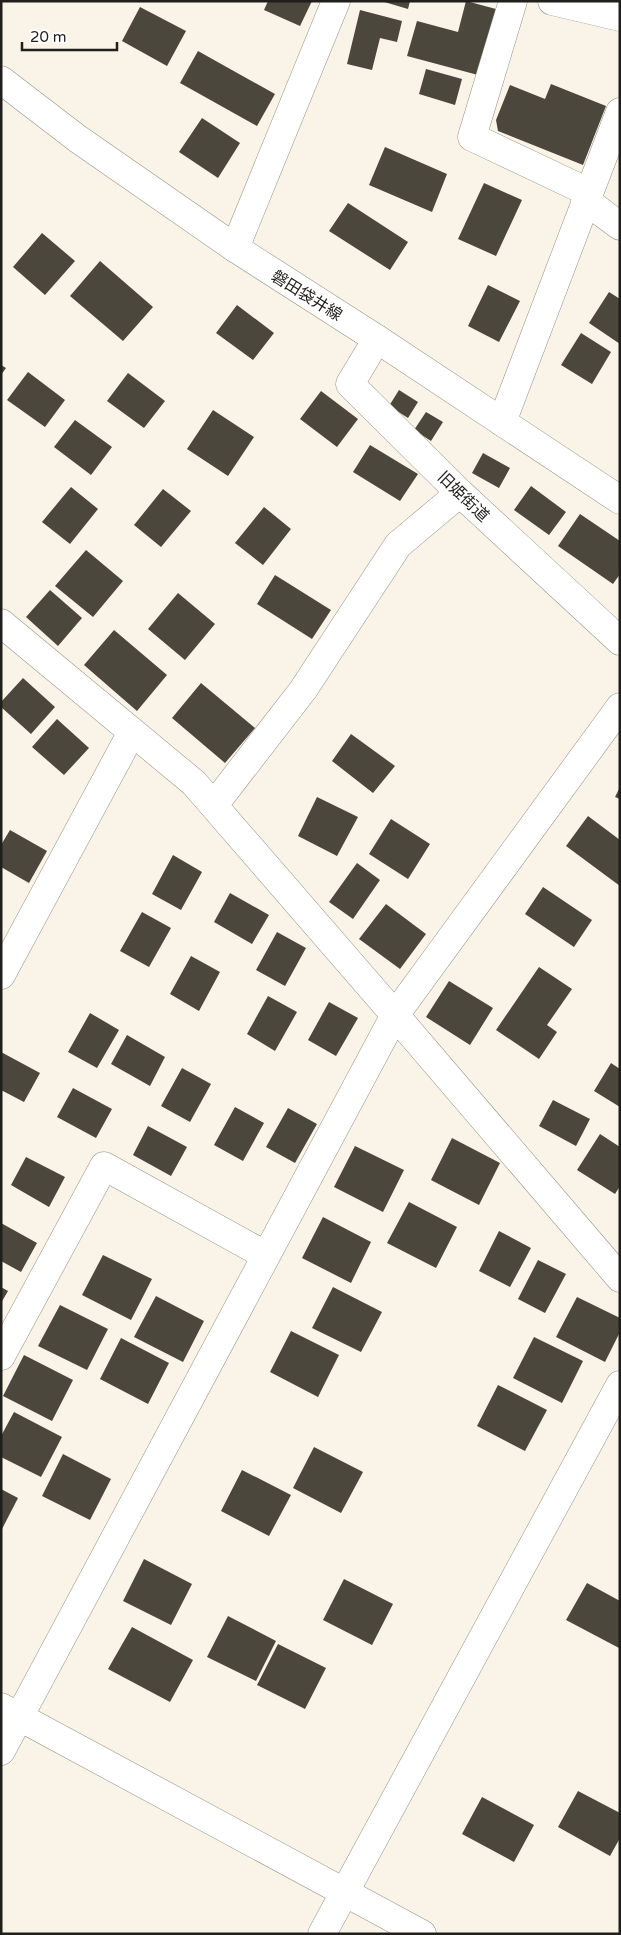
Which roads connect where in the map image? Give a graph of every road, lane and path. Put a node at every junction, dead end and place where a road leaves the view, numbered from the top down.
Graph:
1 (336, 1) edge
2 (513, 1) edge
3 (552, 1) edge
4 (620, 17) edge
5 (1, 80) edge
6 (620, 112) edge
7 (587, 196) junction
8 (620, 226) edge
9 (235, 248) junction
10 (377, 339) junction
11 (502, 422) junction
12 (460, 493) junction
13 (620, 500) edge
14 (1, 624) edge
15 (620, 641) edge
16 (620, 706) edge
17 (132, 732) junction
18 (214, 804) junction
19 (1, 974) edge
20 (395, 1015) junction
21 (265, 1256) junction
22 (620, 1278) edge
23 (1, 1356) edge
24 (620, 1385) edge
25 (10, 1712) edge
26 (1, 1751) edge
27 (345, 1893) junction
28 (322, 1934) edge
29 (422, 1934) edge

1 - 9 street
2 - 7 street
3 - 4 street
5 - 9 street, 磐田袋井線
6 - 7 street
7 - 8 street
7 - 11 street
9 - 10 street, 磐田袋井線
10 - 11 street, 磐田袋井線
10 - 12 street, 旧姫街道
11 - 13 street, 磐田袋井線
12 - 15 street, 旧姫街道
12 - 18 street
14 - 17 street
16 - 20 street
17 - 18 street
17 - 19 street
18 - 20 street
20 - 21 street
20 - 22 street
21 - 23 street
21 - 25 street
24 - 27 street
25 - 26 street
25 - 27 street
27 - 28 street
27 - 29 street

